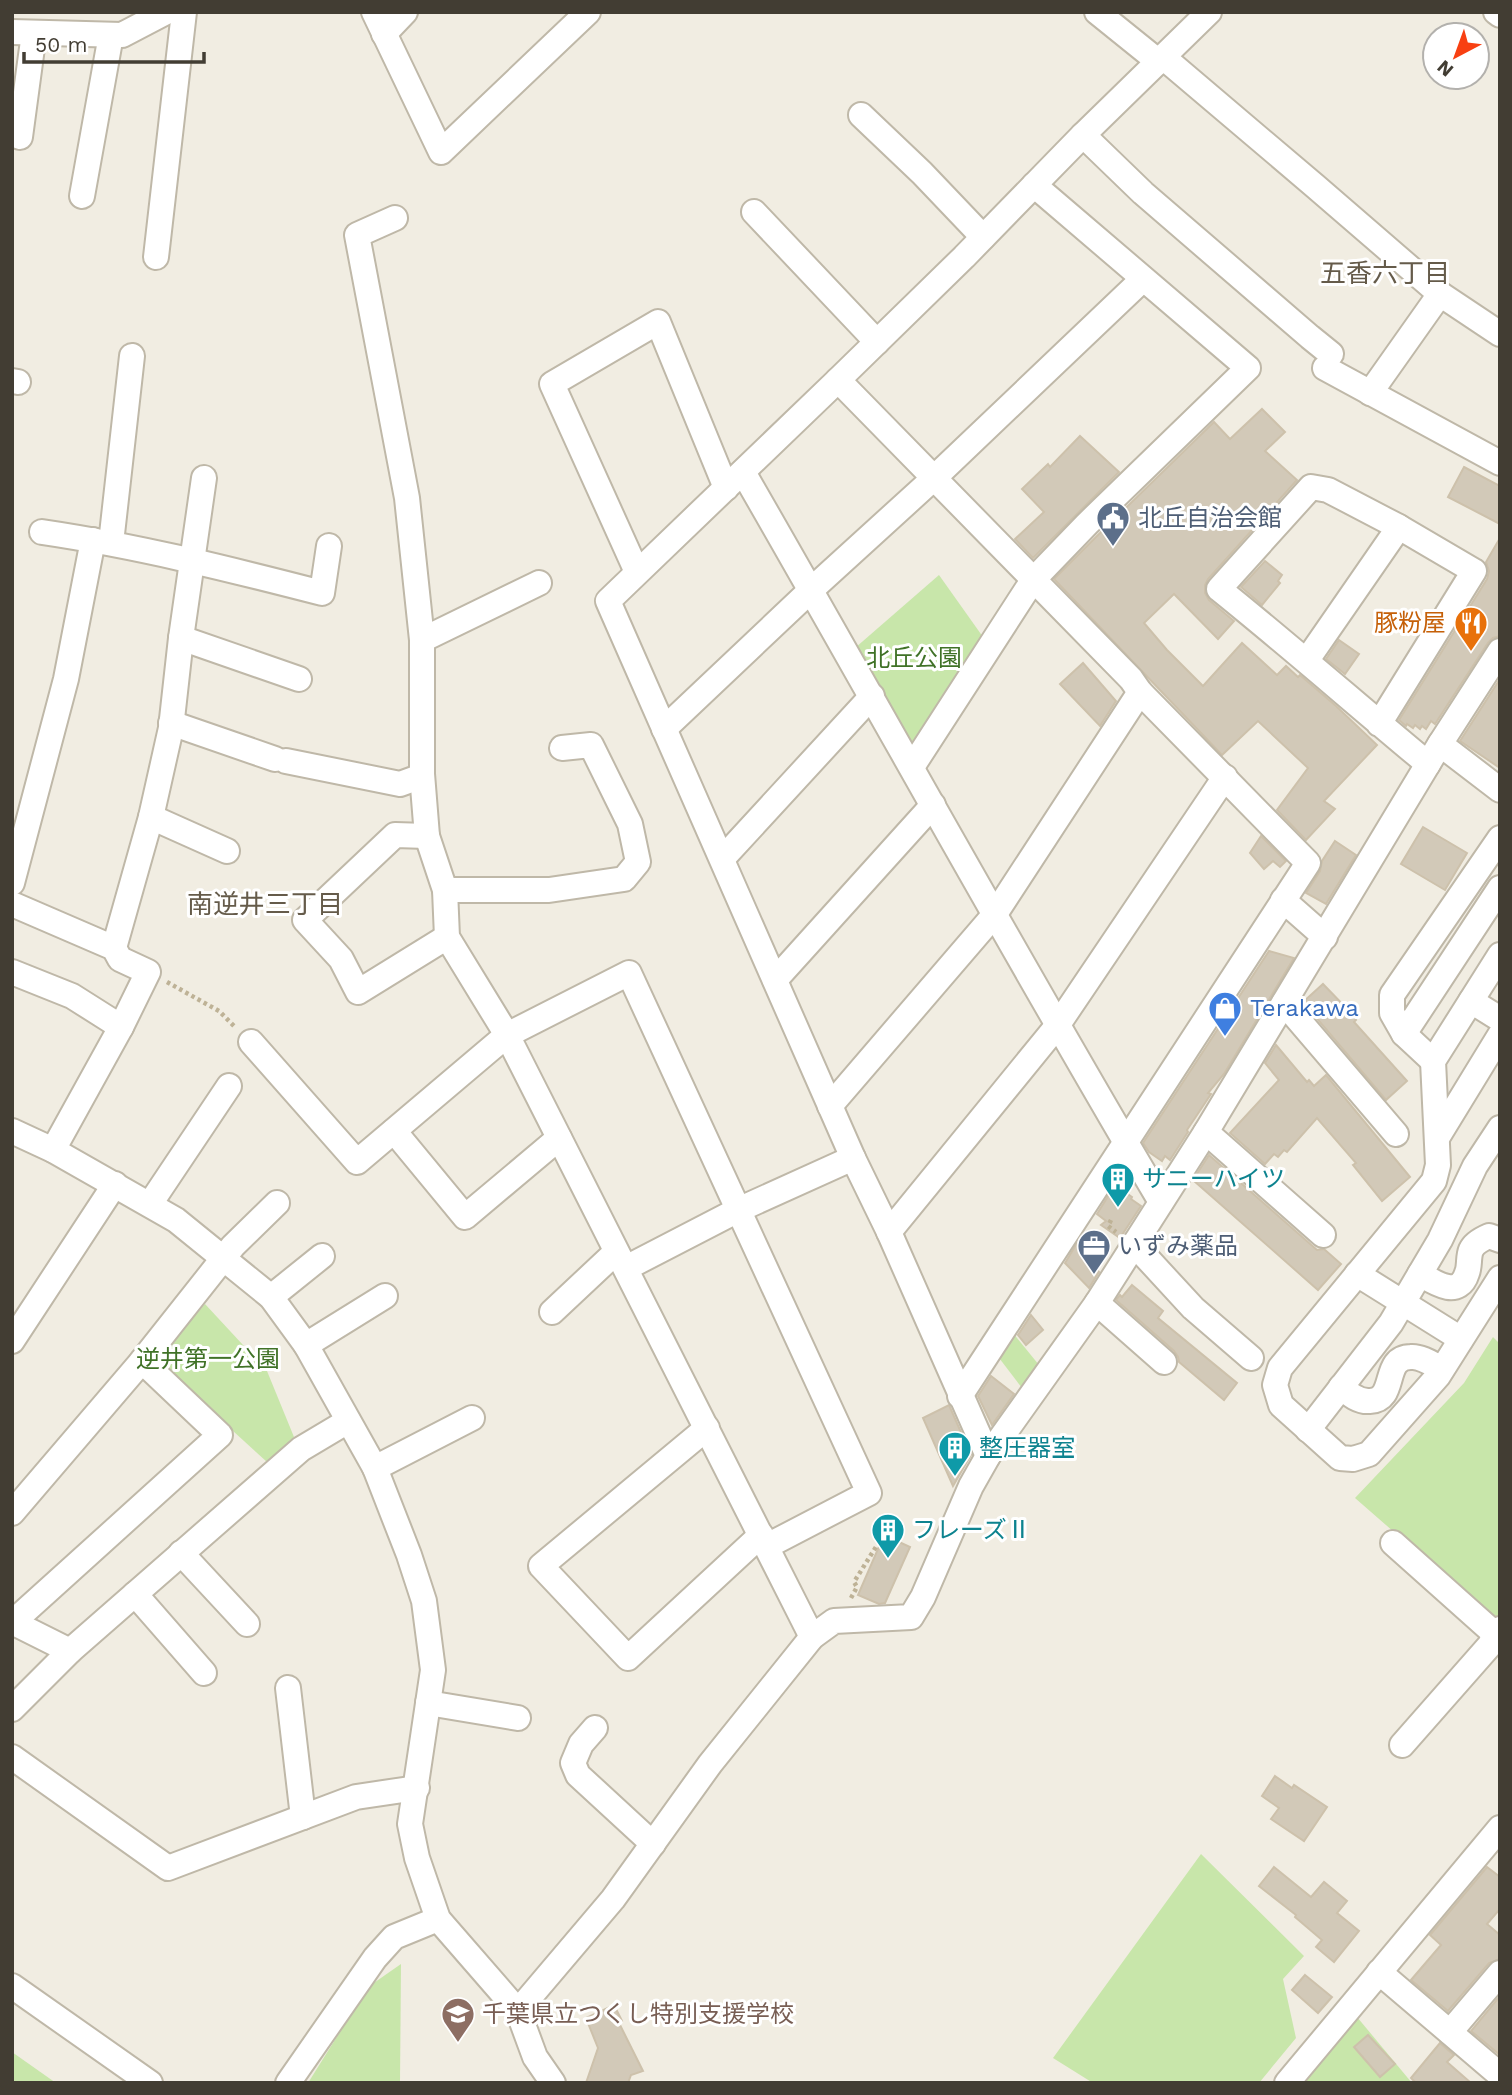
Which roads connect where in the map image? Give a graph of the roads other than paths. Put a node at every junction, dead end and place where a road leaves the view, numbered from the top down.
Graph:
1 (166, 12) edge
2 (184, 12) edge
3 (405, 12) edge
4 (588, 12) edge
5 (1097, 12) edge
6 (1209, 12) edge
7 (379, 23) edge
8 (23, 33) edge
9 (111, 35) junction
10 (1161, 59) junction
11 (861, 115) dead end
12 (1083, 135) junction
13 (20, 137) dead end
14 (1034, 185) junction
15 (82, 196) dead end
16 (754, 212) dead end
17 (395, 218) dead end
18 (983, 237) junction
19 (156, 257) dead end
20 (1143, 279) junction
21 (1440, 294) junction
22 (1500, 334) edge
23 (877, 342) junction
24 (132, 356) dead end
25 (838, 380) junction
26 (1370, 393) junction
27 (1500, 463) edge
28 (204, 478) dead end
29 (934, 478) junction
30 (734, 480) junction
31 (1399, 527) junction
32 (42, 532) dead end
33 (102, 541) junction
34 (329, 546) dead end
35 (192, 559) junction
36 (637, 572) junction
37 (1032, 580) junction
38 (539, 583) dead end
39 (811, 590) junction
40 (181, 638) junction
41 (422, 640) junction
42 (1500, 651) edge
43 (1307, 660) junction
44 (299, 679) dead end
45 (1140, 692) junction
46 (872, 696) junction
47 (171, 723) junction
48 (1379, 724) junction
49 (664, 729) junction
50 (562, 748) dead end
51 (1434, 754) junction
52 (912, 767) junction
53 (422, 776) junction
54 (1225, 777) junction
55 (1500, 790) edge
56 (933, 805) junction
57 (151, 817) junction
58 (427, 836) junction
59 (1500, 838) edge
60 (227, 851) dead end
61 (723, 858) junction
62 (12, 883) edge
63 (1500, 888) edge
64 (445, 890) junction
65 (1283, 900) junction
66 (12, 904) edge
67 (995, 914) junction
68 (447, 937) junction
69 (1325, 937) junction
70 (114, 948) junction
71 (1497, 965) edge
72 (12, 972) edge
73 (775, 980) junction
74 (1471, 1000) junction
75 (1284, 1003) junction
76 (1500, 1019) edge
77 (1057, 1026) junction
78 (121, 1027) junction
79 (1404, 1034) junction
80 (508, 1035) junction
81 (1500, 1035) edge
82 (251, 1042) road end
83 (1433, 1061) junction
84 (229, 1086) dead end
85 (830, 1106) junction
86 (394, 1131) junction
87 (12, 1132) edge
88 (1206, 1132) junction
89 (1396, 1134) dead end
90 (559, 1138) junction
91 (1437, 1138) junction
92 (1496, 1141) edge
93 (1125, 1142) junction
94 (53, 1150) junction
95 (853, 1158) junction
96 (115, 1184) junction
97 (1161, 1202) junction
98 (278, 1203) dead end
99 (150, 1204) junction
100 (738, 1210) junction
101 (889, 1232) junction
102 (1323, 1235) dead end
103 (1500, 1240) edge
104 (1134, 1244) junction
105 (322, 1256) dead end
106 (224, 1259) junction
107 (621, 1260) junction
108 (1357, 1274) junction
109 (1420, 1274) junction
110 (1500, 1278) edge
111 (385, 1296) dead end
112 (271, 1297) junction
113 (1097, 1303) junction
114 (1404, 1303) junction
115 (552, 1312) dead end
116 (1461, 1339) junction
117 (12, 1341) edge
118 (306, 1345) junction
119 (1251, 1358) dead end
120 (142, 1361) junction
121 (1164, 1362) dead end
122 (1442, 1369) junction
123 (1341, 1387) junction
124 (960, 1396) junction
125 (472, 1418) dead end
126 (348, 1422) junction
127 (707, 1428) junction
128 (1308, 1430) junction
129 (988, 1456) junction
130 (375, 1468) junction
131 (12, 1513) edge
132 (764, 1540) junction
133 (1393, 1543) dead end
134 (181, 1553) junction
135 (135, 1594) junction
136 (13, 1622) edge
137 (247, 1624) dead end
138 (1498, 1631) edge
139 (812, 1637) junction
140 (70, 1651) junction
141 (204, 1672) dead end
142 (288, 1688) dead end
143 (428, 1703) junction
144 (12, 1709) edge
145 (518, 1718) dead end
146 (595, 1728) dead end
147 (1402, 1745) dead end
148 (12, 1757) edge
149 (416, 1788) junction
150 (303, 1817) junction
151 (1500, 1828) edge
152 (653, 1844) junction
153 (438, 1919) junction
154 (1379, 1972) junction
155 (1500, 1973) edge
156 (12, 1986) edge
157 (518, 2011) junction
158 (1450, 2032) junction
159 (1500, 2075) edge
160 (150, 2083) edge
161 (288, 2083) edge
162 (553, 2083) edge
163 (1287, 2083) edge

1 - 9 street
2 - 19 street
3 - 7 street
4 - 7 street
5 - 10 street
6 - 10 street
8 - 9 street
8 - 13 street
9 - 15 street
10 - 12 street
10 - 21 street
11 - 18 street
12 - 14 street
12 - 26 street
14 - 18 street
14 - 20 street
16 - 23 street
17 - 41 street
18 - 23 street
20 - 29 street
20 - 37 street
21 - 22 street
21 - 26 street
23 - 25 street
24 - 33 street
25 - 29 street
25 - 30 street
26 - 27 street
28 - 35 street
29 - 37 street
29 - 39 street
30 - 36 street
30 - 36 street
30 - 39 street
31 - 43 street
31 - 43 street
31 - 48 street
32 - 33 street
33 - 35 street
33 - 62 street
34 - 35 street
35 - 40 street
36 - 49 street
37 - 45 street
37 - 52 street
38 - 41 street
39 - 46 street
39 - 49 street
40 - 44 street
40 - 47 street
41 - 53 street
42 - 51 street
43 - 48 street
45 - 54 street
45 - 67 street
46 - 52 street
46 - 61 street
47 - 53 street
47 - 57 street
48 - 51 street
49 - 61 street
50 - 64 street
51 - 55 street
51 - 69 street
52 - 56 street
53 - 58 street
54 - 65 street
54 - 77 street
56 - 67 street
56 - 73 street
57 - 60 street
57 - 70 street
58 - 64 street
58 - 68 street
59 - 79 street
61 - 73 street
63 - 79 street
64 - 68 street
65 - 69 street
65 - 93 street
66 - 70 street
67 - 77 street
67 - 85 street
68 - 80 street
69 - 75 street
70 - 78 street
71 - 74 street
72 - 78 street
73 - 85 street
74 - 76 street
74 - 83 street
75 - 88 street
75 - 89 street
77 - 93 street
77 - 101 street
78 - 94 street
79 - 83 street
80 - 86 street
80 - 90 street
80 - 100 street
81 - 91 street
82 - 86 street
83 - 91 street
84 - 99 street
85 - 95 street
86 - 90 street
87 - 94 street
88 - 97 street
88 - 102 street
90 - 107 street
91 - 108 street
92 - 109 street
93 - 97 street
93 - 124 street
94 - 96 street
95 - 100 street
95 - 101 street
96 - 99 street
96 - 117 street
97 - 104 street
98 - 106 street
99 - 106 street
100 - 107 street
100 - 132 street
101 - 124 street
103 - 109 street
104 - 113 street
104 - 119 street
105 - 112 street
106 - 112 street
106 - 120 street
107 - 115 street
107 - 127 street
108 - 114 street
108 - 128 street
109 - 114 street
110 - 116 street
111 - 118 street
112 - 118 street
113 - 121 street
113 - 129 street
114 - 116 street
114 - 123 street
116 - 122 street
118 - 126 street
120 - 131 street
120 - 136 street
122 - 123 street
122 - 128 street
123 - 128 street
124 - 129 street
125 - 130 street
126 - 130 street
126 - 134 street
127 - 132 street
127 - 132 street
129 - 139 street
130 - 143 street
132 - 139 street
133 - 138 street
134 - 135 street
134 - 137 street
135 - 140 street
135 - 141 street
136 - 140 street
138 - 147 street
139 - 152 street
140 - 144 street
142 - 150 street
143 - 145 street
143 - 149 street
146 - 152 street
148 - 150 street
149 - 150 street
149 - 153 street
151 - 154 street
152 - 157 street
153 - 157 street
153 - 161 street
154 - 158 street
154 - 163 street
155 - 158 street
156 - 160 street
157 - 162 street
158 - 159 street

